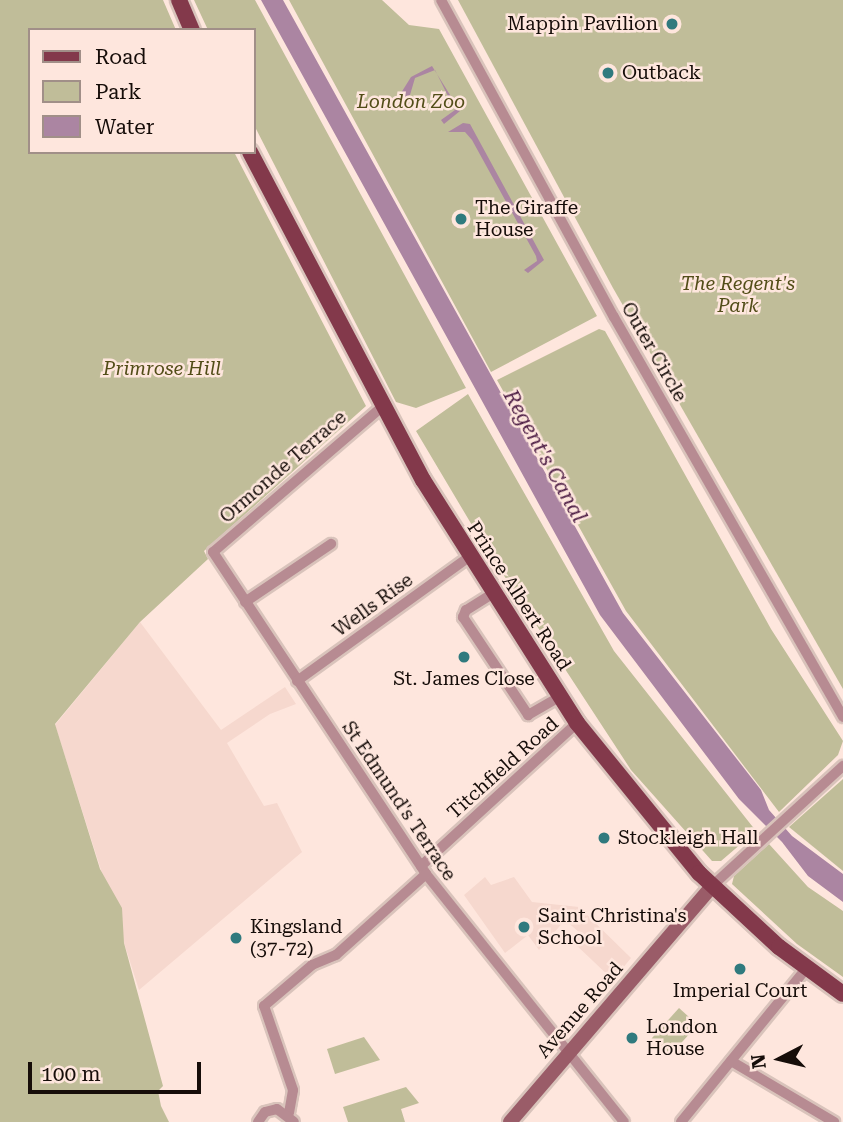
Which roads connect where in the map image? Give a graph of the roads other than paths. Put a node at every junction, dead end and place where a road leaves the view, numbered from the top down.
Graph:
1 (179, 0) edge
2 (441, 0) edge
3 (191, 28) edge
4 (251, 154) edge
5 (383, 406) junction
6 (331, 544) dead end
7 (469, 557) junction
8 (217, 558) joint
9 (492, 594) junction
10 (245, 602) junction
11 (297, 681) junction
12 (559, 697) junction
13 (843, 718) edge
14 (577, 723) junction
15 (843, 766) edge
16 (424, 870) junction
17 (712, 886) junction
18 (806, 969) junction
19 (843, 994) edge
20 (568, 1053) junction
21 (731, 1061) junction
22 (292, 1118) edge
23 (258, 1122) edge
24 (510, 1122) edge
25 (624, 1122) edge
26 (681, 1122) edge
27 (833, 1122) edge

1 - 3 main road
2 - 13 street, Outer Circle
4 - 5 main road, Prince Albert Road
5 - 7 main road, Prince Albert Road
5 - 8 street, Ormonde Terrace
6 - 10 street
7 - 9 main road, Prince Albert Road
7 - 11 street, Wells Rise
8 - 10 street, St Edmund's Terrace
9 - 12 main road, Prince Albert Road
9 - 12 street
10 - 11 street, St Edmund's Terrace
11 - 16 street, St Edmund's Terrace
12 - 14 main road, Prince Albert Road
14 - 16 street, Titchfield Road
14 - 17 main road, Prince Albert Road
15 - 17 street, Avenue Road
16 - 20 street, St Edmund's Terrace
16 - 22 street, Titchfield Road
17 - 18 main road, Prince Albert Road
17 - 20 main road, Avenue Road
18 - 19 main road, Prince Albert Road
18 - 21 street
20 - 24 main road, Avenue Road
20 - 25 street, St Edmund's Terrace
21 - 26 street
21 - 27 street
22 - 23 street

